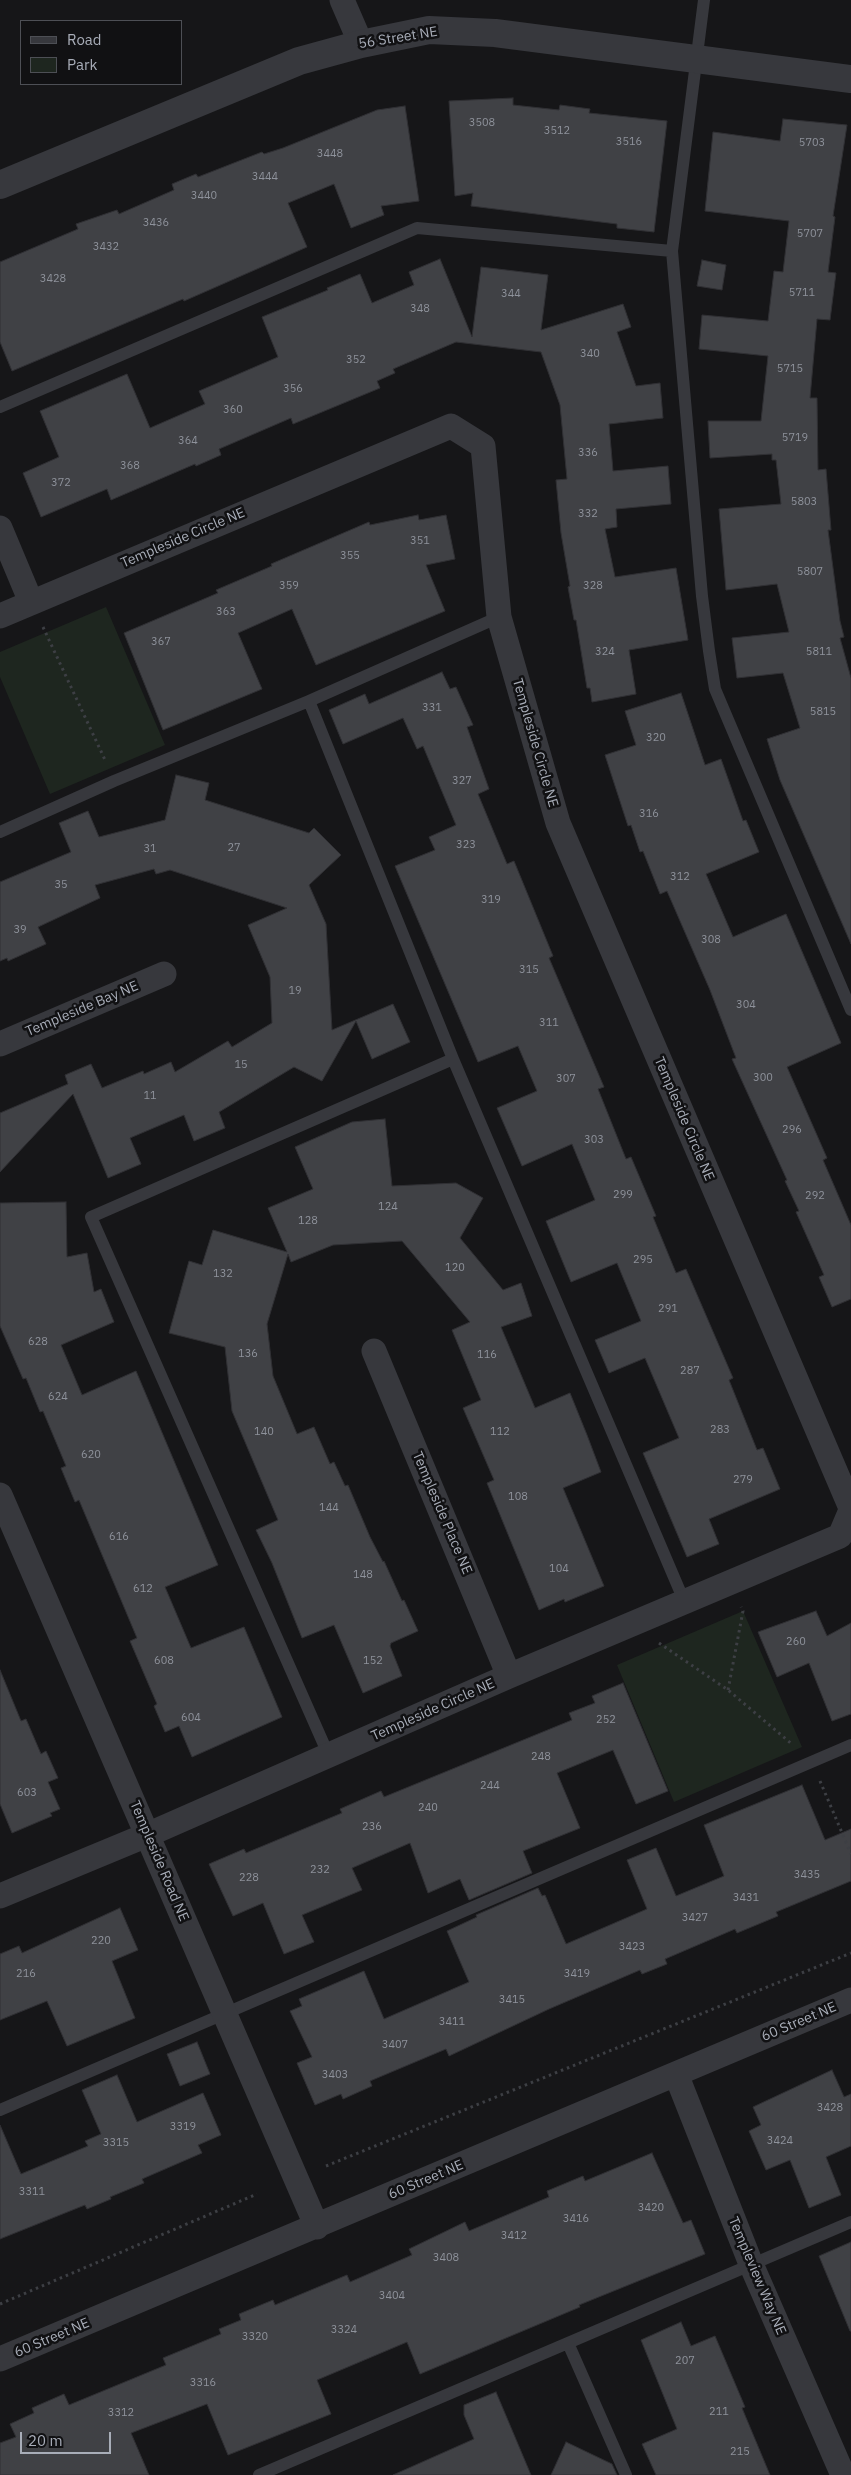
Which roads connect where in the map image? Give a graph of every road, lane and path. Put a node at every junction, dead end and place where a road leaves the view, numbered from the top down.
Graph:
1 (342, 0) edge
2 (704, 0) edge
3 (361, 44) junction
4 (698, 58) junction
5 (851, 79) edge
6 (0, 186) edge
7 (672, 251) junction
8 (0, 407) edge
9 (0, 528) edge
10 (31, 602) junction
11 (0, 616) edge
12 (499, 617) junction
13 (309, 702) junction
14 (114, 781) junction
15 (0, 832) edge
16 (164, 974) dead end
17 (851, 1010) edge
18 (0, 1044) edge
19 (453, 1058) junction
20 (374, 1351) dead end
21 (0, 1495) edge
22 (851, 1509) edge
23 (730, 1582) junction
24 (685, 1603) junction
25 (647, 1618) junction
26 (509, 1676) junction
27 (728, 1690) junction
28 (851, 1745) edge
29 (329, 1756) junction
30 (812, 1762) junction
31 (147, 1835) junction
32 (851, 1854) edge
33 (0, 1896) edge
34 (851, 1953) edge
35 (851, 2000) edge
36 (225, 2013) junction
37 (676, 2074) junction
38 (0, 2110) edge
39 (326, 2166) dead end
40 (256, 2194) dead end
41 (851, 2222) edge
42 (317, 2227) junction
43 (751, 2264) junction
44 (0, 2304) edge
45 (568, 2343) junction
46 (0, 2360) edge
47 (258, 2475) edge
48 (626, 2475) edge
49 (843, 2475) edge

1 - 3 street
2 - 4 lane
3 - 4 street, 56 Street NE
3 - 6 street, 56 Street NE
4 - 5 street, 56 Street NE
4 - 7 lane
7 - 8 lane
7 - 17 lane
9 - 10 street
10 - 11 street, Templeside Circle NE
10 - 12 street, Templeside Circle NE
10 - 14 path
12 - 13 lane
12 - 22 street, Templeside Circle NE
13 - 14 lane
13 - 19 lane
14 - 15 lane
16 - 18 street, Templeside Bay NE
19 - 24 lane
19 - 29 lane
20 - 26 street, Templeside Place NE
21 - 31 street, Templeside Road NE
22 - 23 street, Templeside Circle NE
23 - 24 street, Templeside Circle NE
23 - 27 path
24 - 25 street, Templeside Circle NE
25 - 26 street, Templeside Circle NE
25 - 27 path
26 - 29 street, Templeside Circle NE
27 - 30 path
28 - 30 lane
29 - 31 street, Templeside Circle NE
30 - 32 path
30 - 36 lane
31 - 33 street, Templeside Circle NE
31 - 36 street, Templeside Road NE
34 - 39 path
35 - 37 street, 60 Street NE
36 - 38 lane
36 - 42 street, Templeside Road NE
37 - 42 street, 60 Street NE
37 - 43 street, Templeview Way NE
40 - 44 path
41 - 43 lane
42 - 46 street, 60 Street NE
43 - 45 lane
43 - 49 street, Templeview Way NE
45 - 47 lane
45 - 48 lane

